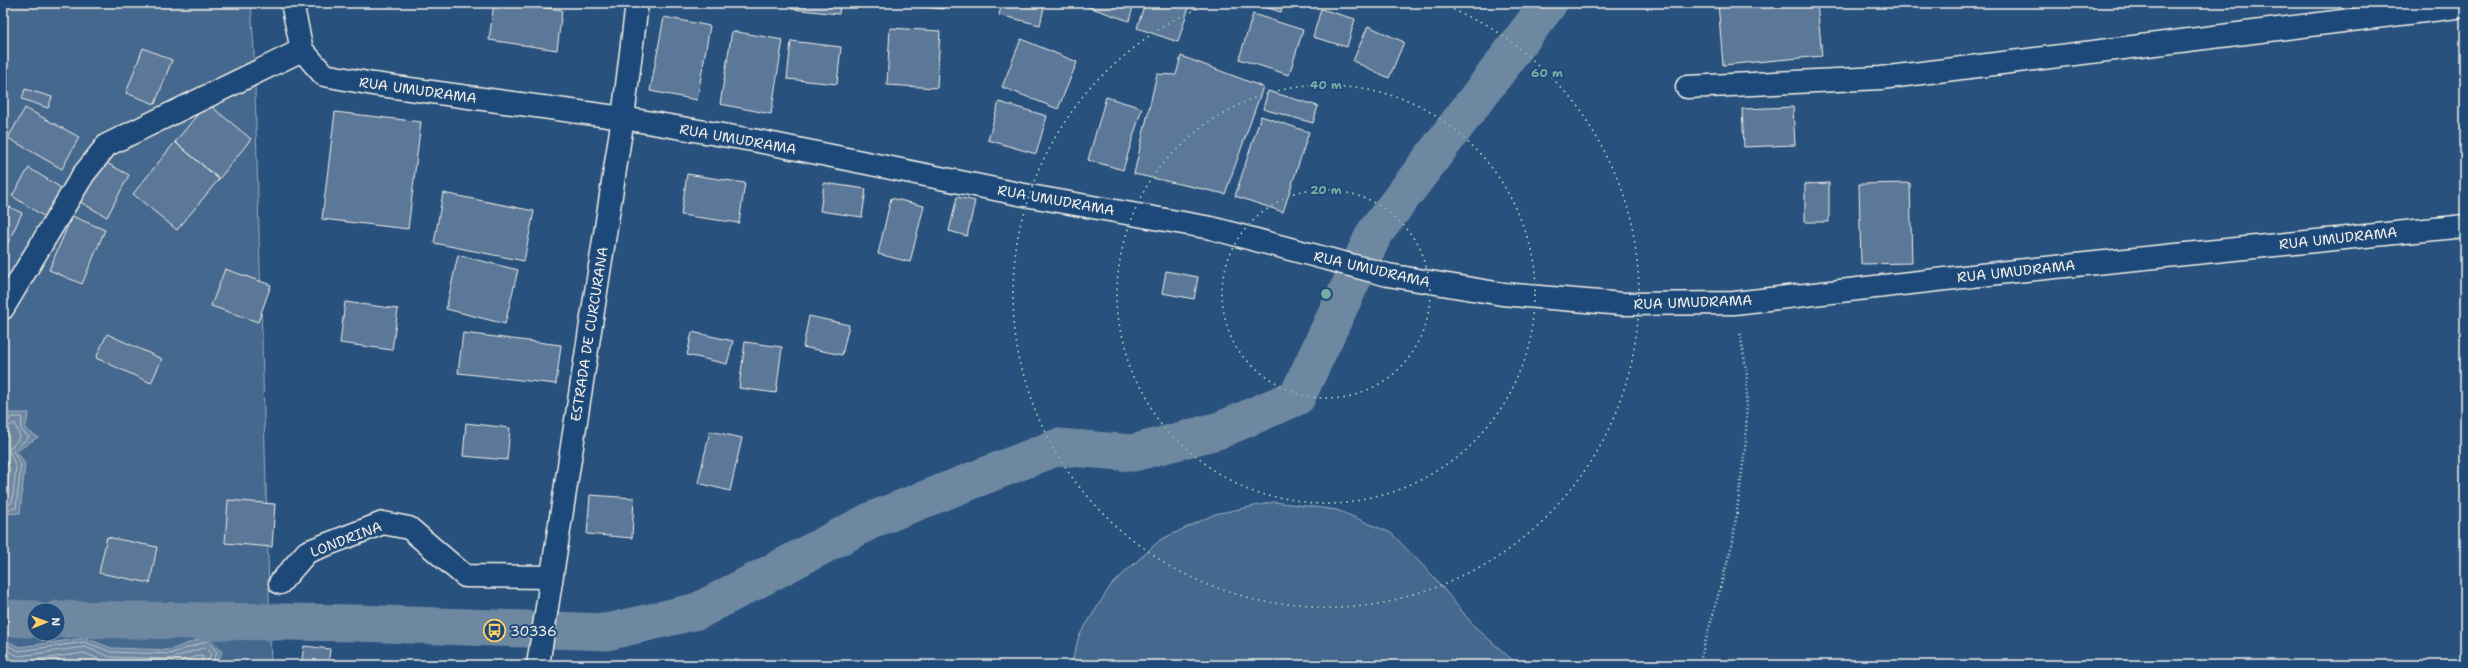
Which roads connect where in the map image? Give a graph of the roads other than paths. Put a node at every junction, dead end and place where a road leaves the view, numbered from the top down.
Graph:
1 (292, 3) edge
2 (637, 3) edge
3 (2465, 6) edge
4 (302, 50) junction
5 (1687, 87) dead end
6 (623, 118) junction
7 (2465, 226) edge
8 (3, 308) edge
9 (551, 577) junction
10 (280, 583) dead end
11 (538, 665) edge

1 - 4 street
2 - 6 street, ESTRADA DE CURCURANA
3 - 5 street
4 - 6 street, RUA UMUDRAMA
4 - 8 street
6 - 7 street, RUA UMUDRAMA
6 - 9 street, ESTRADA DE CURCURANA
9 - 10 street, LONDRINA
9 - 11 street, ESTRADA DE CURCURANA

